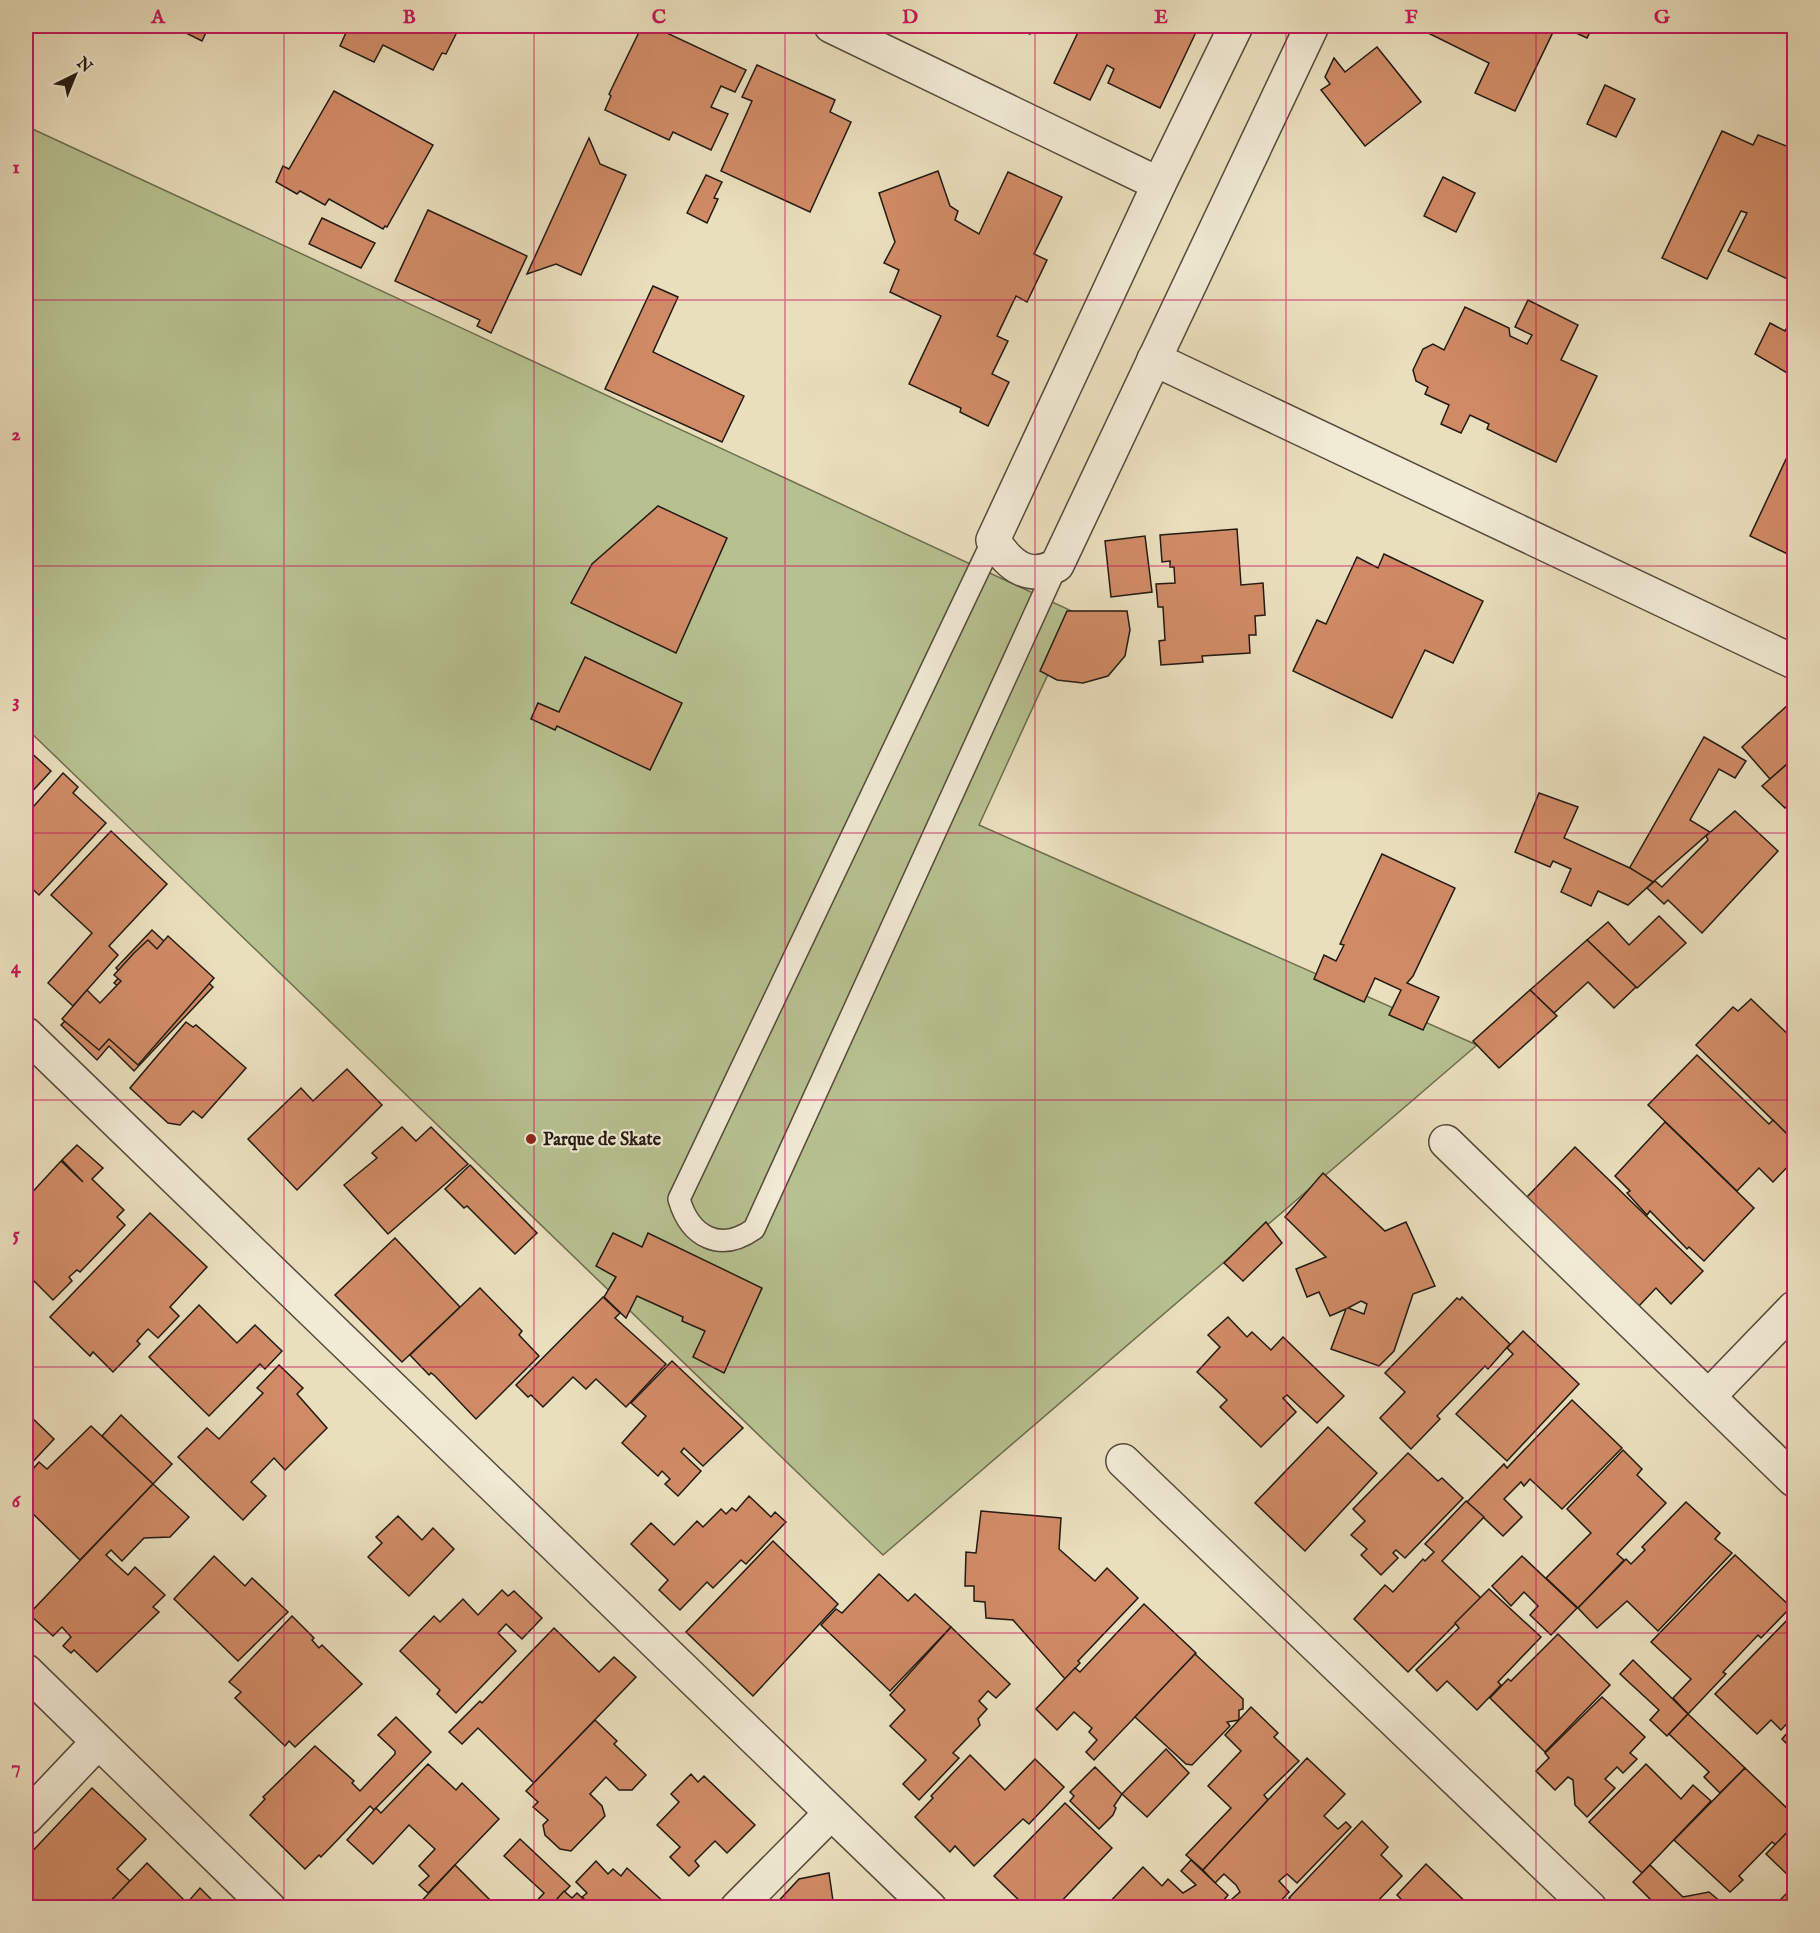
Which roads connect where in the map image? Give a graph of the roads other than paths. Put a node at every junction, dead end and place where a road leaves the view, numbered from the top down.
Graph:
1 (831, 26) edge
2 (1236, 26) edge
3 (1312, 26) edge
4 (1159, 184) junction
5 (1154, 359) junction
6 (993, 540) junction
7 (1057, 565) junction
8 (1794, 662) edge
9 (26, 1034) edge
10 (1446, 1142) dead end
11 (1794, 1308) edge
12 (1709, 1396) junction
13 (1124, 1461) dead end
14 (1794, 1480) edge
15 (26, 1671) edge
16 (98, 1742) junction
17 (831, 1812) junction
18 (26, 1818) edge
19 (269, 1908) edge
20 (737, 1908) edge
21 (930, 1908) edge
22 (1590, 1908) edge

1 - 4 street
2 - 4 street
3 - 5 street
4 - 6 street
5 - 7 street
5 - 8 street
6 - 7 street
6 - 7 lane
9 - 17 street
10 - 12 street
11 - 12 street
12 - 14 street
13 - 22 street
15 - 16 street
16 - 18 street
16 - 19 street
17 - 20 street
17 - 21 street

